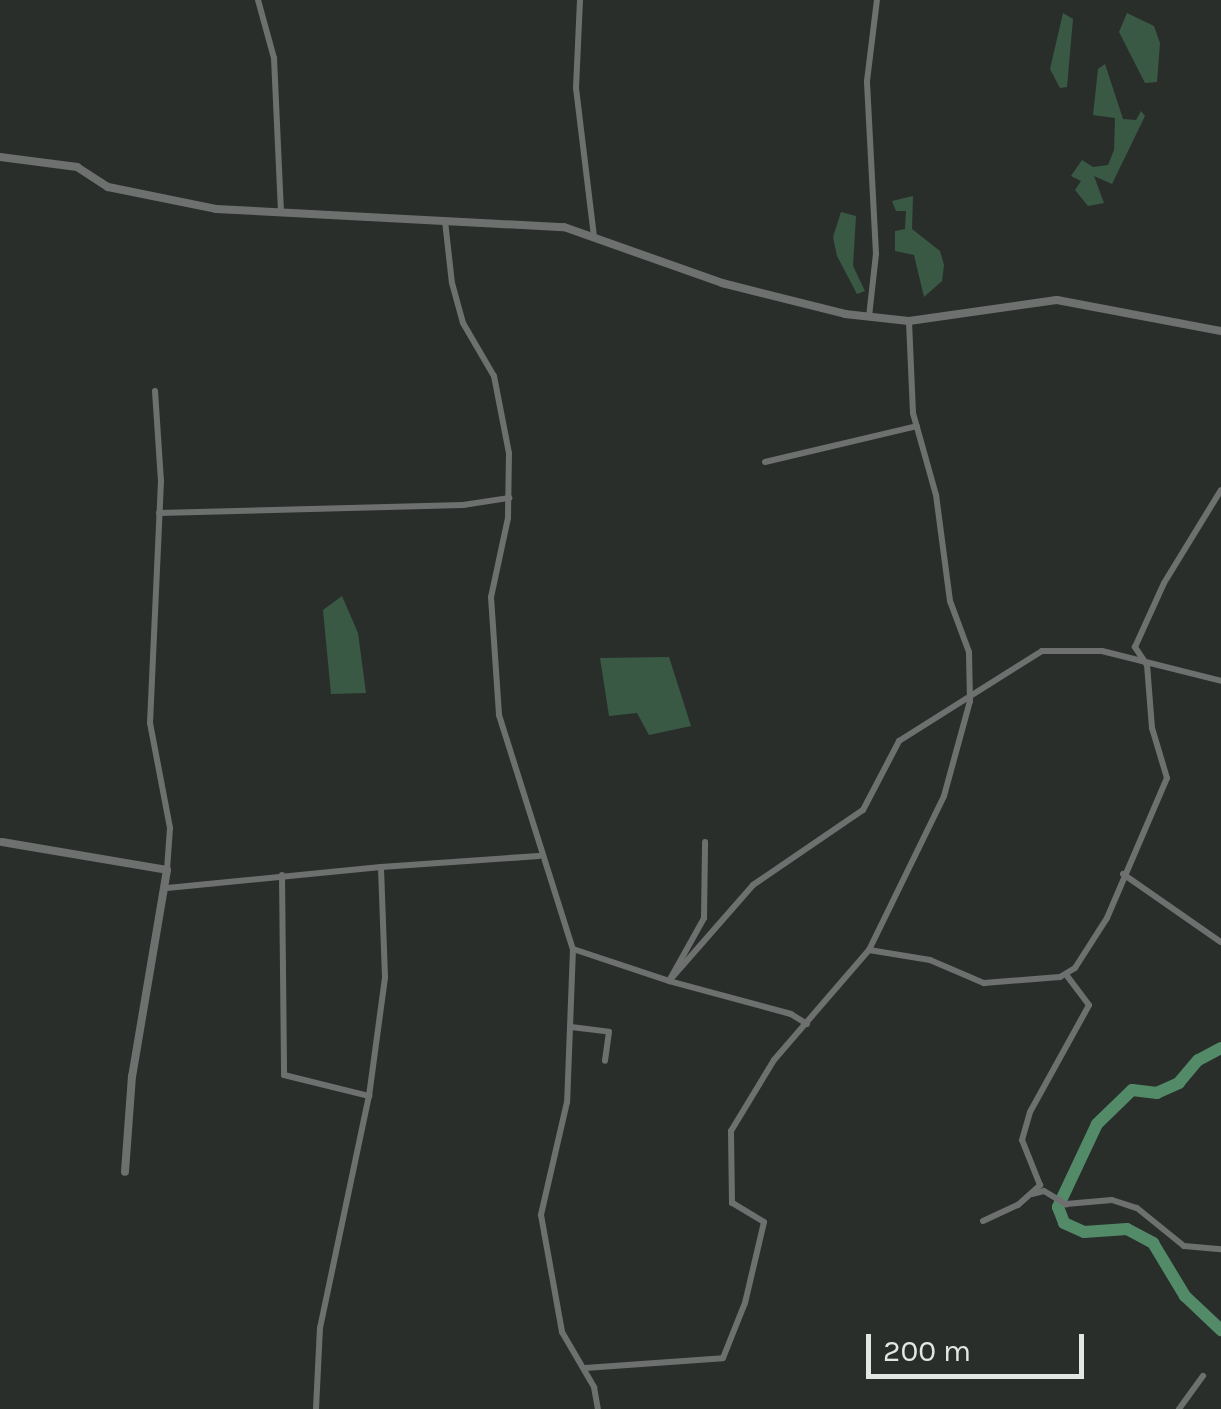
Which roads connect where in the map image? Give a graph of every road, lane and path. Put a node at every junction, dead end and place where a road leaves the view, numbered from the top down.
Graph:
1 (258, 0) edge
2 (580, 0) edge
3 (877, 0) edge
4 (0, 157) edge
5 (281, 212) junction
6 (445, 220) junction
7 (594, 236) junction
8 (869, 317) junction
9 (909, 321) junction
10 (1221, 331) edge
11 (155, 392) dead end
12 (917, 426) junction
13 (765, 462) dead end
14 (1221, 490) edge
15 (508, 498) junction
16 (159, 513) junction
17 (1140, 658) junction
18 (1221, 680) edge
19 (970, 701) junction
20 (2, 842) edge
21 (705, 842) dead end
22 (539, 856) junction
23 (381, 867) junction
24 (166, 870) junction
25 (1123, 874) junction
26 (282, 875) junction
27 (167, 888) junction
28 (1221, 942) edge
29 (573, 949) junction
30 (869, 950) junction
31 (1066, 975) junction
32 (669, 981) junction
33 (807, 1024) junction
34 (572, 1027) junction
35 (605, 1062) dead end
36 (369, 1096) junction
37 (125, 1172) dead end
38 (1032, 1194) junction
39 (983, 1221) dead end
40 (1221, 1249) edge
41 (585, 1368) junction
42 (1203, 1376) dead end
43 (316, 1409) edge
44 (598, 1409) edge
45 (1179, 1409) edge

1 - 5 street
2 - 7 street
3 - 8 street
4 - 5 street
5 - 6 street
6 - 7 street
6 - 15 street
7 - 8 street
8 - 9 street
9 - 10 street
9 - 12 street
11 - 16 street
12 - 13 street
12 - 19 street
14 - 17 street
15 - 16 street
15 - 22 street
16 - 24 street
17 - 18 street
17 - 19 street
17 - 25 street
19 - 30 street
19 - 32 street
20 - 24 street
21 - 32 street
22 - 23 street
22 - 29 street
23 - 26 street
23 - 36 street
24 - 27 street
25 - 28 street
25 - 31 street
26 - 27 street
26 - 36 street
27 - 37 street
29 - 32 street
29 - 34 street
30 - 31 street
30 - 33 street
31 - 38 street
32 - 33 street
33 - 41 street
34 - 35 street
34 - 41 street
36 - 43 street
38 - 39 street
38 - 40 street
41 - 44 street
42 - 45 street

